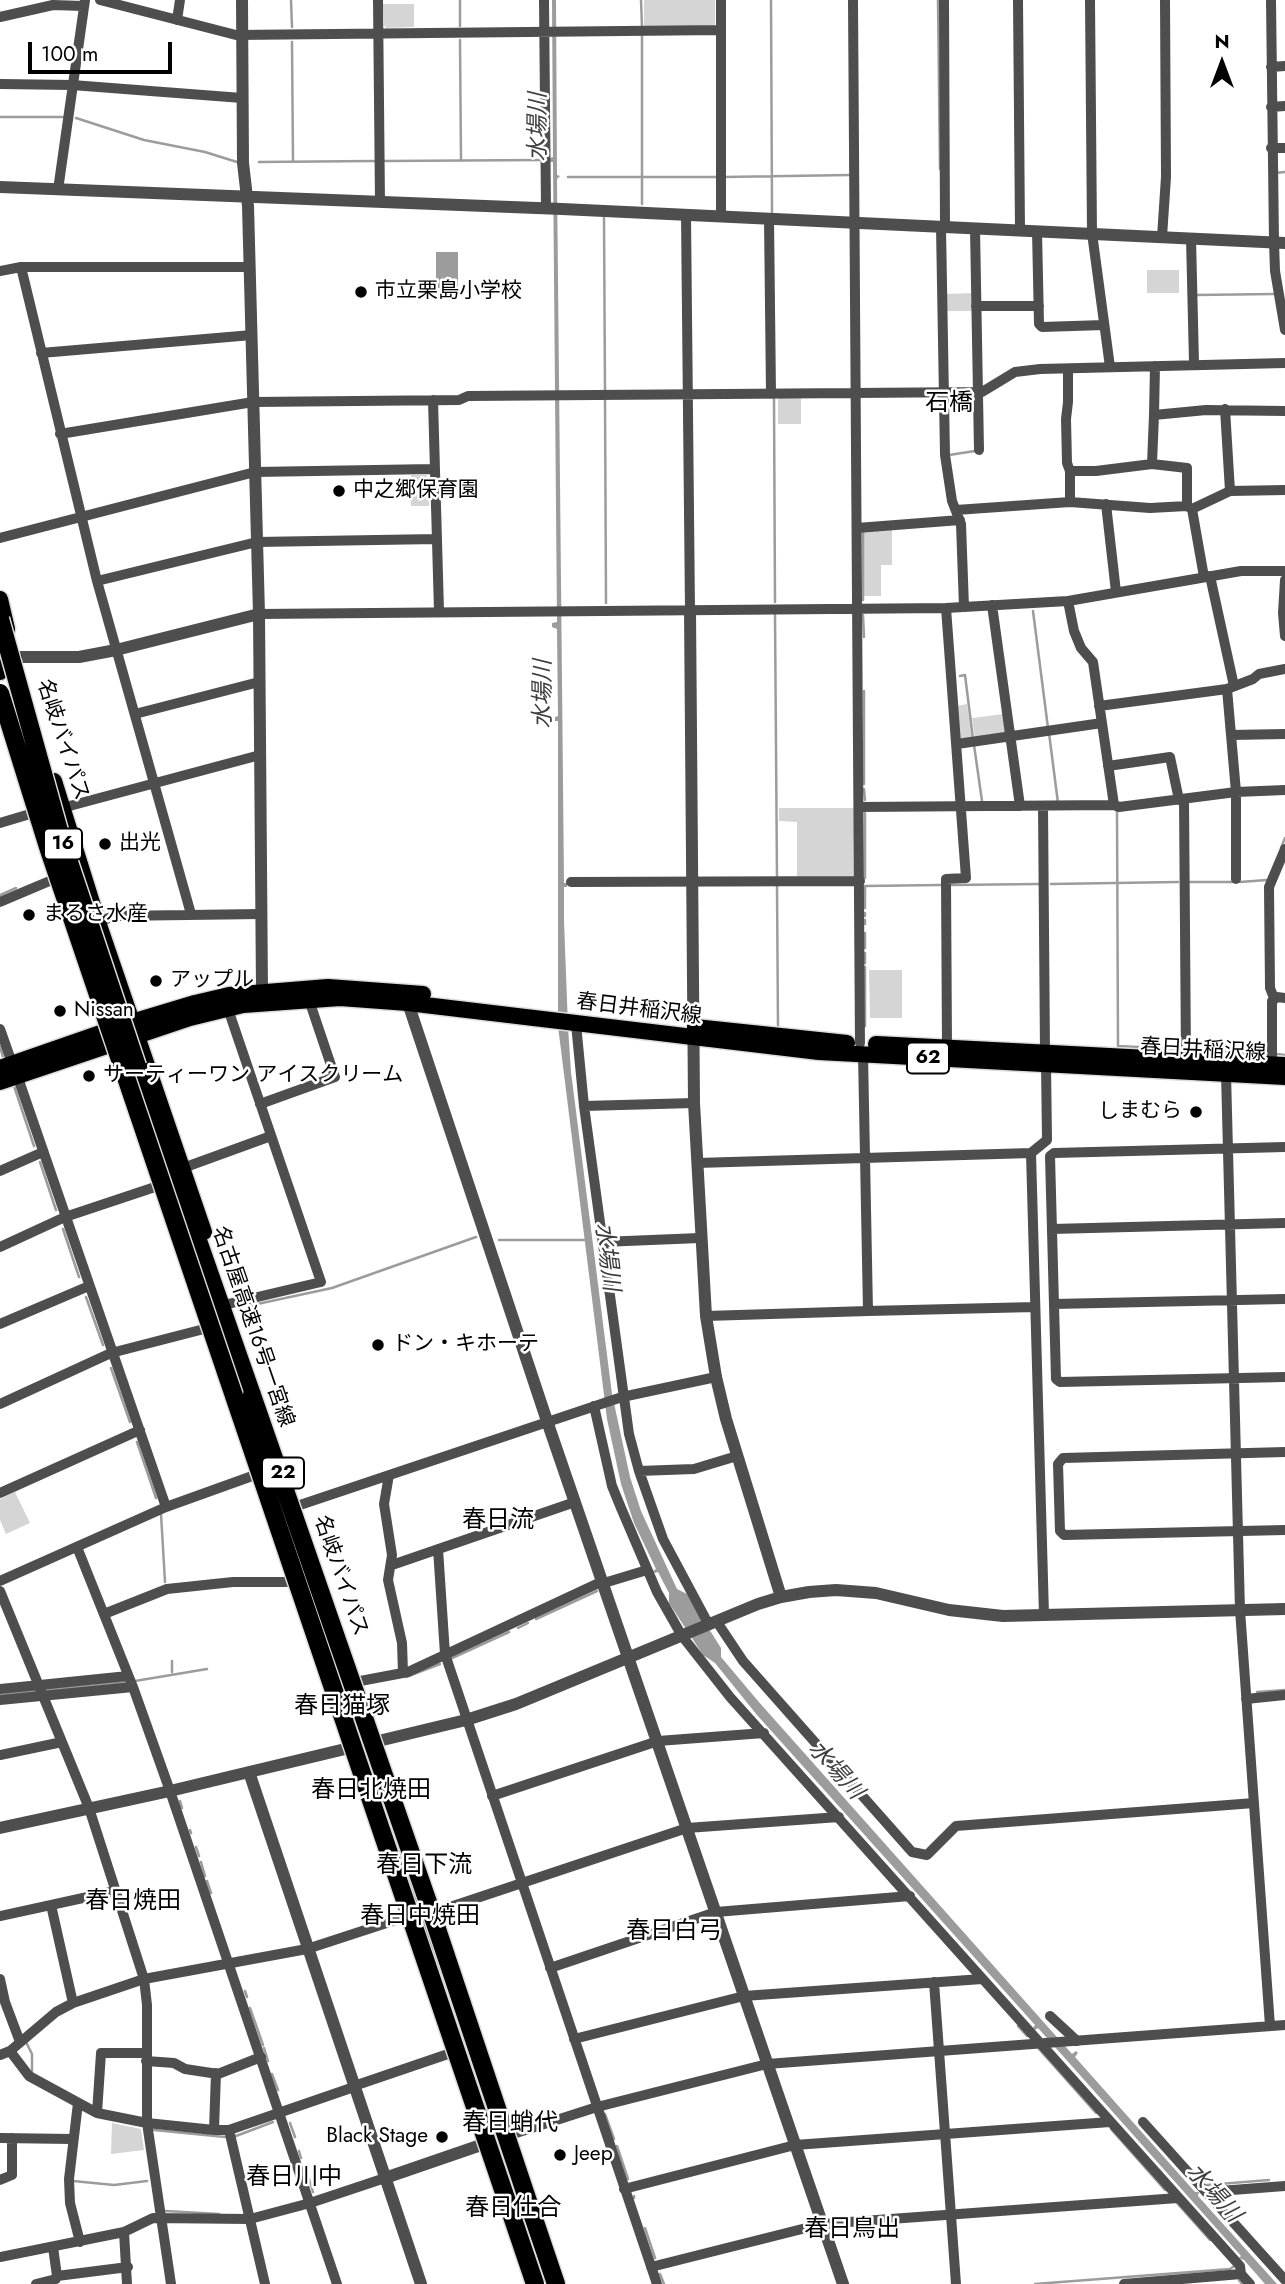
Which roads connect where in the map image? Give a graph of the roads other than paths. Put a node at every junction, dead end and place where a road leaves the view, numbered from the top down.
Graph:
1 (100, 0) edge
2 (180, 0) edge
3 (242, 0) edge
4 (378, 0) edge
5 (544, 0) edge
6 (721, 0) edge
7 (853, 0) edge
8 (944, 0) edge
9 (1018, 0) edge
10 (1090, 0) edge
11 (1165, 0) edge
12 (1271, 0) edge
13 (84, 3) edge
14 (28, 6) edge
15 (0, 17) edge
16 (177, 20) junction
17 (721, 30) junction
18 (544, 32) junction
19 (378, 33) junction
20 (242, 35) junction
21 (1271, 66) junction
22 (1285, 66) edge
23 (0, 84) edge
24 (72, 85) junction
25 (242, 98) junction
26 (1285, 106) edge
27 (1271, 107) junction
28 (1271, 148) junction
29 (1285, 148) edge
30 (1271, 177) junction
31 (1285, 177) edge
32 (0, 187) edge
33 (58, 190) junction
34 (246, 197) junction
35 (380, 202) junction
36 (552, 209) junction
37 (686, 215) junction
38 (721, 217) junction
39 (769, 219) junction
40 (854, 223) junction
41 (943, 227) junction
42 (975, 228) junction
43 (1020, 230) junction
44 (1037, 231) junction
45 (1092, 233) junction
46 (1162, 237) junction
47 (1191, 238) junction
48 (1279, 242) edge
49 (21, 267) junction
50 (250, 267) junction
51 (0, 271) edge
52 (976, 306) junction
53 (1039, 306) junction
54 (1104, 325) junction
55 (1285, 330) edge
56 (251, 335) junction
57 (41, 353) junction
58 (1194, 363) junction
59 (1285, 363) edge
60 (1155, 366) junction
61 (1110, 367) junction
62 (1068, 369) junction
63 (978, 392) junction
64 (856, 393) junction
65 (943, 393) junction
66 (771, 394) junction
67 (687, 395) junction
68 (433, 400) junction
69 (253, 402) junction
70 (1225, 409) junction
71 (1285, 411) edge
72 (1154, 415) junction
73 (61, 434) junction
74 (979, 450) dead end
75 (1152, 464) junction
76 (434, 468) junction
77 (1070, 471) junction
78 (255, 472) junction
79 (1285, 490) edge
80 (1230, 491) junction
81 (1070, 502) junction
82 (1106, 504) junction
83 (1189, 508) junction
84 (958, 515) junction
85 (80, 517) junction
86 (857, 528) junction
87 (0, 538) edge
88 (436, 539) junction
89 (257, 542) junction
90 (1285, 571) edge
91 (1207, 577) junction
92 (1285, 580) edge
93 (97, 581) junction
94 (1116, 592) junction
95 (0, 598) edge
96 (1068, 601) junction
97 (992, 605) junction
98 (964, 607) junction
99 (858, 608) junction
100 (946, 608) junction
101 (690, 610) junction
102 (439, 611) junction
103 (259, 614) junction
104 (0, 619) edge
105 (1285, 636) edge
106 (116, 650) junction
107 (7, 658) edge
108 (1285, 669) edge
109 (0, 672) edge
110 (259, 682) junction
111 (1231, 687) junction
112 (0, 693) edge
113 (1100, 706) junction
114 (135, 714) junction
115 (1102, 723) junction
116 (1, 726) edge
117 (1285, 734) edge
118 (1231, 735) junction
119 (1011, 737) junction
120 (957, 744) junction
121 (260, 755) junction
122 (1108, 766) junction
123 (154, 782) junction
124 (1285, 790) edge
125 (1236, 792) junction
126 (1182, 800) junction
127 (1114, 805) junction
128 (961, 806) junction
129 (1020, 806) junction
130 (1043, 806) junction
131 (859, 807) junction
132 (62, 808) junction
133 (30, 814) junction
134 (0, 823) edge
135 (1285, 849) edge
136 (1236, 878) dead end
137 (52, 880) junction
138 (859, 881) junction
139 (571, 882) dead end
140 (691, 882) junction
141 (0, 902) edge
142 (191, 914) junction
143 (261, 914) junction
144 (98, 922) junction
145 (262, 991) junction
146 (1280, 998) edge
147 (309, 1000) junction
148 (408, 1003) junction
149 (228, 1009) junction
150 (552, 1015) junction
151 (573, 1020) junction
152 (134, 1028) junction
153 (0, 1029) edge
154 (692, 1032) junction
155 (105, 1039) junction
156 (947, 1048) junction
157 (861, 1049) junction
158 (1045, 1058) junction
159 (1186, 1060) junction
160 (1278, 1065) edge
161 (10, 1069) edge
162 (1226, 1074) junction
163 (1285, 1077) edge
164 (0, 1082) edge
165 (694, 1103) junction
166 (260, 1104) junction
167 (584, 1106) junction
168 (271, 1136) junction
169 (1285, 1147) edge
170 (1228, 1148) junction
171 (43, 1152) junction
172 (1031, 1153) junction
173 (864, 1158) junction
174 (697, 1163) junction
175 (183, 1168) junction
176 (0, 1171) edge
177 (155, 1187) junction
178 (65, 1217) junction
179 (1285, 1223) edge
180 (1230, 1224) junction
181 (1052, 1229) junction
182 (701, 1238) junction
183 (602, 1242) junction
184 (0, 1247) edge
185 (89, 1286) junction
186 (1285, 1299) edge
187 (1232, 1300) junction
188 (228, 1304) junction
189 (1054, 1304) junction
190 (1035, 1307) junction
191 (868, 1311) junction
192 (706, 1316) junction
193 (0, 1324) edge
194 (204, 1329) junction
195 (111, 1353) junction
196 (716, 1377) junction
197 (1234, 1377) junction
198 (1285, 1377) edge
199 (620, 1397) junction
200 (0, 1404) edge
201 (597, 1405) junction
202 (547, 1422) junction
203 (261, 1423) junction
204 (140, 1430) junction
205 (1285, 1452) edge
206 (1236, 1454) junction
207 (737, 1456) junction
208 (639, 1471) junction
209 (255, 1475) junction
210 (389, 1475) junction
211 (0, 1493) edge
212 (575, 1502) junction
213 (166, 1507) junction
214 (294, 1507) junction
215 (1285, 1530) edge
216 (1238, 1531) junction
217 (77, 1547) junction
218 (438, 1549) junction
219 (392, 1564) junction
220 (647, 1570) junction
221 (0, 1581) edge
222 (290, 1582) junction
223 (603, 1582) junction
224 (0, 1591) edge
225 (781, 1597) junction
226 (1285, 1609) edge
227 (1240, 1610) junction
228 (104, 1614) junction
229 (1044, 1615) junction
230 (713, 1623) junction
231 (682, 1636) junction
232 (445, 1654) junction
233 (630, 1658) junction
234 (403, 1673) junction
235 (128, 1676) junction
236 (355, 1682) junction
237 (38, 1685) junction
238 (133, 1688) junction
239 (0, 1689) edge
240 (1285, 1695) edge
241 (43, 1696) junction
242 (1246, 1699) junction
243 (0, 1700) edge
244 (466, 1720) junction
245 (764, 1733) junction
246 (658, 1741) junction
247 (62, 1742) junction
248 (376, 1742) junction
249 (346, 1748) junction
250 (0, 1755) edge
251 (249, 1772) junction
252 (170, 1791) junction
253 (492, 1796) junction
254 (1254, 1803) junction
255 (89, 1808) junction
256 (839, 1817) junction
257 (0, 1828) edge
258 (687, 1828) junction
259 (521, 1883) junction
260 (115, 1891) junction
261 (910, 1896) junction
262 (51, 1905) junction
263 (435, 1912) junction
264 (716, 1912) junction
265 (0, 1916) edge
266 (405, 1917) junction
267 (307, 1949) junction
268 (229, 1963) junction
269 (550, 1968) junction
270 (0, 1979) edge
271 (144, 1979) junction
272 (982, 1979) junction
273 (933, 1982) junction
274 (744, 1996) junction
275 (73, 2003) junction
276 (4, 2010) edge
277 (441, 2013) junction
278 (1050, 2016) dead end
279 (1285, 2025) edge
280 (1270, 2026) junction
281 (574, 2039) junction
282 (1075, 2041) junction
283 (20, 2042) junction
284 (1042, 2042) junction
285 (939, 2050) junction
286 (5, 2053) edge
287 (451, 2053) junction
288 (146, 2057) junction
289 (261, 2057) junction
290 (767, 2064) junction
291 (216, 2073) junction
292 (354, 2087) junction
293 (78, 2103) junction
294 (597, 2107) junction
295 (97, 2113) junction
296 (280, 2113) junction
297 (1110, 2122) junction
298 (1143, 2122) dead end
299 (147, 2123) junction
300 (214, 2130) junction
301 (229, 2130) junction
302 (510, 2135) junction
303 (945, 2135) junction
304 (0, 2138) edge
305 (12, 2138) junction
306 (72, 2139) junction
307 (482, 2145) junction
308 (795, 2145) junction
309 (385, 2178) junction
310 (0, 2180) edge
311 (1285, 2186) edge
312 (624, 2189) junction
313 (532, 2191) joint
314 (1206, 2192) junction
315 (1178, 2197) junction
316 (310, 2203) junction
317 (951, 2215) junction
318 (161, 2218) junction
319 (250, 2219) junction
320 (822, 2224) junction
321 (124, 2232) junction
322 (80, 2242) junction
323 (53, 2247) junction
324 (0, 2257) edge
325 (1285, 2265) edge
326 (1273, 2266) junction
327 (128, 2267) junction
328 (651, 2267) junction
329 (1241, 2274) junction
330 (57, 2276) junction
331 (1285, 2280) edge
332 (1203, 2281) edge
333 (36, 2284) edge
334 (127, 2284) edge
335 (171, 2284) edge
336 (265, 2284) edge
337 (337, 2284) edge
338 (421, 2284) edge
339 (533, 2284) edge
340 (545, 2284) edge
341 (556, 2284) edge
342 (563, 2284) edge
343 (657, 2284) edge
344 (843, 2284) edge
345 (956, 2284) edge
346 (1124, 2284) edge
347 (1250, 2284) edge

1 - 16 street
2 - 16 street
3 - 20 street
4 - 19 street
5 - 18 street
6 - 17 street
7 - 40 street
8 - 41 street
9 - 43 street
10 - 45 street
11 - 46 street
12 - 21 street
13 - 14 street
13 - 24 street
14 - 15 street
16 - 20 street
17 - 18 street
17 - 38 street
18 - 19 street
18 - 36 street
19 - 20 street
19 - 35 street
20 - 25 street
21 - 22 street
21 - 27 street
23 - 24 street
24 - 25 street
24 - 33 street
25 - 34 street
26 - 27 street
27 - 28 street
28 - 29 street
28 - 30 street
30 - 31 street
30 - 48 street
32 - 33 street
33 - 34 street
34 - 35 street
34 - 50 street
35 - 36 street
36 - 37 street
37 - 38 street
37 - 67 street
38 - 39 street
39 - 40 street
39 - 66 street
40 - 41 street
40 - 64 street
41 - 42 street
41 - 65 street
42 - 43 street
42 - 52 street
43 - 44 street
44 - 45 street
44 - 53 street
45 - 46 street
45 - 54 street
46 - 47 street
47 - 48 street
47 - 58 street
48 - 55 street
49 - 50 street
49 - 51 street
49 - 57 street
50 - 56 street
52 - 53 street
52 - 63 street
53 - 54 street
54 - 61 street
56 - 57 street
56 - 69 street
57 - 73 street
58 - 59 street
58 - 60 street
60 - 61 street
60 - 72 street
61 - 62 street
62 - 63 street
62 - 77 street
63 - 65 street
63 - 74 street
64 - 65 street
64 - 66 street
64 - 86 street
65 - 84 street
66 - 67 street
67 - 68 street
67 - 101 street
68 - 69 street
68 - 76 street
69 - 73 street
69 - 78 street
70 - 71 street
70 - 72 street
70 - 80 street
72 - 75 street
73 - 85 street
75 - 77 street
75 - 83 street
76 - 78 street
76 - 88 street
77 - 81 street
78 - 85 street
78 - 89 street
79 - 80 street
80 - 83 street
81 - 82 street
81 - 84 street
82 - 83 street
82 - 94 street
83 - 91 street
84 - 86 street
84 - 98 street
85 - 87 street
85 - 93 street
86 - 99 street
88 - 89 street
88 - 102 street
89 - 93 street
89 - 103 street
90 - 91 street
91 - 94 street
91 - 111 street
92 - 105 street
93 - 106 street
94 - 96 street
95 - 107 main road, 名岐バイパス / 22
96 - 97 street
96 - 113 street
97 - 98 street
97 - 119 street
98 - 100 street
99 - 100 street
99 - 101 street
99 - 131 street
100 - 120 street
101 - 102 street
101 - 140 street
102 - 103 street
103 - 106 street
103 - 110 street
104 - 203 highway, 名古屋高速16号一宮線 / 16, bridge
106 - 107 street
106 - 114 street
107 - 109 main road
107 - 132 main road, 名岐バイパス / 22
108 - 111 street
110 - 114 street
110 - 121 street
111 - 113 street
111 - 118 street
112 - 277 highway, 名古屋高速16号一宮線 / 16, bridge
113 - 115 street
114 - 123 street
115 - 119 street
115 - 122 street
116 - 133 main road, 22
117 - 118 street
118 - 125 street
119 - 120 street
119 - 129 street
120 - 128 street
121 - 123 street
121 - 143 street
122 - 126 street
122 - 127 street
123 - 132 street
123 - 142 street
124 - 125 street
125 - 126 street
125 - 136 street
126 - 127 street
126 - 159 street
127 - 130 street
128 - 129 street
128 - 131 street
128 - 156 street
129 - 130 street
130 - 158 street
131 - 138 street
132 - 144 main road, 名岐バイパス / 22
133 - 134 street
133 - 137 main road, 22
135 - 146 street
137 - 141 street
137 - 155 main road, 22
138 - 140 street
138 - 157 street
139 - 140 street
140 - 154 street
142 - 143 street
142 - 144 street
143 - 145 street
144 - 152 main road, 名岐バイパス / 22
145 - 150 main road, 春日井稲沢線 / 62
145 - 152 main road, 春日井稲沢線 / 62
146 - 160 street
147 - 148 main road, 春日井稲沢線 / 62
147 - 149 main road, 春日井稲沢線 / 62
147 - 166 street
148 - 150 main road, 春日井稲沢線 / 62
148 - 202 street
149 - 152 main road, 春日井稲沢線 / 62
149 - 166 street
150 - 151 main road, 春日井稲沢線 / 62
151 - 154 main road, 春日井稲沢線 / 62
151 - 167 street
152 - 155 main road, 春日井稲沢線 / 62
152 - 175 main road, 名岐バイパス / 22
153 - 161 street
154 - 157 main road, 春日井稲沢線 / 62
154 - 165 street
155 - 161 main road, 春日井稲沢線 / 62
155 - 177 main road, 22
156 - 157 main road, 春日井稲沢線 / 62
156 - 158 main road, 春日井稲沢線 / 62
157 - 158 main road, 春日井稲沢線 / 62
157 - 173 street
158 - 159 main road, 春日井稲沢線 / 62
158 - 162 main road, 春日井稲沢線 / 62
158 - 172 street
159 - 160 main road, 春日井稲沢線 / 62
161 - 164 main road, 春日井稲沢線 / 62
161 - 171 street
162 - 163 main road, 春日井稲沢線 / 62
162 - 170 street
165 - 167 street
165 - 174 street
166 - 168 street
167 - 183 street
168 - 175 street
168 - 188 street
169 - 170 street
170 - 180 street
170 - 181 street
171 - 176 street
171 - 178 street
172 - 173 street
172 - 190 street
173 - 174 street
173 - 191 street
174 - 182 street
175 - 188 main road, 名岐バイパス / 22
177 - 178 street
177 - 194 main road, 22
178 - 184 street
178 - 185 street
179 - 180 street
180 - 181 street
180 - 187 street
181 - 189 street
182 - 183 street
182 - 192 street
183 - 199 street
185 - 193 street
185 - 195 street
186 - 187 street
187 - 189 street
187 - 197 street
188 - 214 main road, 名岐バイパス / 22
189 - 197 street
190 - 191 street
190 - 229 street
191 - 192 street
192 - 196 street
194 - 195 street
194 - 209 main road, 22
195 - 200 street
195 - 204 street
196 - 199 street
196 - 207 street
197 - 198 street
197 - 206 street
199 - 201 street
199 - 208 street
201 - 202 street
201 - 220 street
202 - 210 street
202 - 212 street
203 - 302 highway, bridge
203 - 341 highway, 名古屋高速16号一宮線 / 16, bridge
204 - 211 street
204 - 213 street
205 - 206 street
206 - 216 street
206 - 216 street
207 - 208 street
207 - 225 street
208 - 230 street
209 - 213 street
209 - 222 main road, 22
210 - 214 street
210 - 219 street
212 - 218 street
212 - 223 street
213 - 217 street
214 - 236 main road, 名岐バイパス / 22
215 - 216 street
216 - 227 street
217 - 221 street
217 - 228 street
218 - 219 street
218 - 232 street
219 - 234 street
220 - 223 street
220 - 231 street
222 - 228 street
222 - 249 main road, 22
223 - 232 street
223 - 233 street
224 - 237 street
225 - 229 street
225 - 230 street
226 - 227 street
227 - 229 street
227 - 242 street
228 - 235 street
230 - 231 street
230 - 254 street
231 - 233 street
231 - 245 street
232 - 234 street
232 - 244 street
233 - 244 street
233 - 246 street
234 - 236 street
235 - 237 street
235 - 238 street
236 - 248 main road, 名岐バイパス / 22
237 - 239 street
237 - 241 street
238 - 241 street
238 - 252 street
240 - 242 street
241 - 243 street
241 - 247 street
242 - 254 street
244 - 248 street
244 - 253 street
245 - 246 street
245 - 256 street
246 - 253 street
246 - 258 street
247 - 250 street
247 - 255 street
248 - 249 street
248 - 263 main road, 名岐バイパス / 22
249 - 251 street
249 - 266 main road, 22
251 - 252 street
251 - 267 street
252 - 255 street
252 - 268 street
253 - 259 street
254 - 280 street
255 - 257 street
255 - 260 street
256 - 258 street
256 - 261 street
258 - 259 street
258 - 264 street
259 - 263 street
259 - 269 street
260 - 262 street
260 - 271 street
261 - 264 street
261 - 272 street
262 - 265 street
262 - 275 street
263 - 302 main road, 名岐バイパス / 22
264 - 269 street
264 - 274 street
266 - 267 street
266 - 287 main road, 22
267 - 268 street
267 - 292 street
268 - 271 street
268 - 289 street
269 - 281 street
270 - 276 street
271 - 275 street
271 - 288 street
272 - 273 street
272 - 284 street
273 - 274 street
273 - 285 street
274 - 281 street
274 - 290 street
275 - 283 street
276 - 283 street
277 - 339 highway, 名古屋高速16号一宮線 / 16, bridge
277 - 340 highway, bridge
278 - 282 street
279 - 280 street
280 - 282 street
281 - 294 street
282 - 284 street
283 - 286 street
284 - 285 street
284 - 297 street
285 - 290 street
285 - 303 street
286 - 293 street
287 - 292 street
287 - 307 main road, 22
288 - 291 street
288 - 295 street
288 - 299 street
289 - 291 street
289 - 296 street
290 - 294 street
290 - 308 street
291 - 300 street
292 - 296 street
292 - 309 street
293 - 295 street
293 - 306 street
294 - 302 street
294 - 312 street
295 - 299 street
296 - 301 street
296 - 316 street
297 - 303 street
297 - 315 street
298 - 314 street
299 - 300 street
299 - 318 street
300 - 301 street
301 - 319 street
302 - 307 street
302 - 313 highway
303 - 308 street
303 - 317 street
304 - 305 street
305 - 306 street
305 - 310 street
306 - 322 street
307 - 309 street
307 - 339 main road, 22
308 - 312 street
308 - 320 street
309 - 316 street
309 - 338 street
311 - 314 street
312 - 328 street
313 - 342 main road
314 - 326 street
315 - 317 street
315 - 329 street
316 - 319 street
316 - 337 street
317 - 320 street
317 - 345 street
318 - 319 street
318 - 321 street
318 - 335 street
319 - 336 street
320 - 328 street
320 - 344 street
321 - 322 street
321 - 327 street
322 - 323 street
323 - 324 street
323 - 330 street
325 - 326 street
326 - 331 street
327 - 330 street
327 - 334 street
328 - 343 street
329 - 332 street
329 - 347 street
330 - 333 street
332 - 346 street

